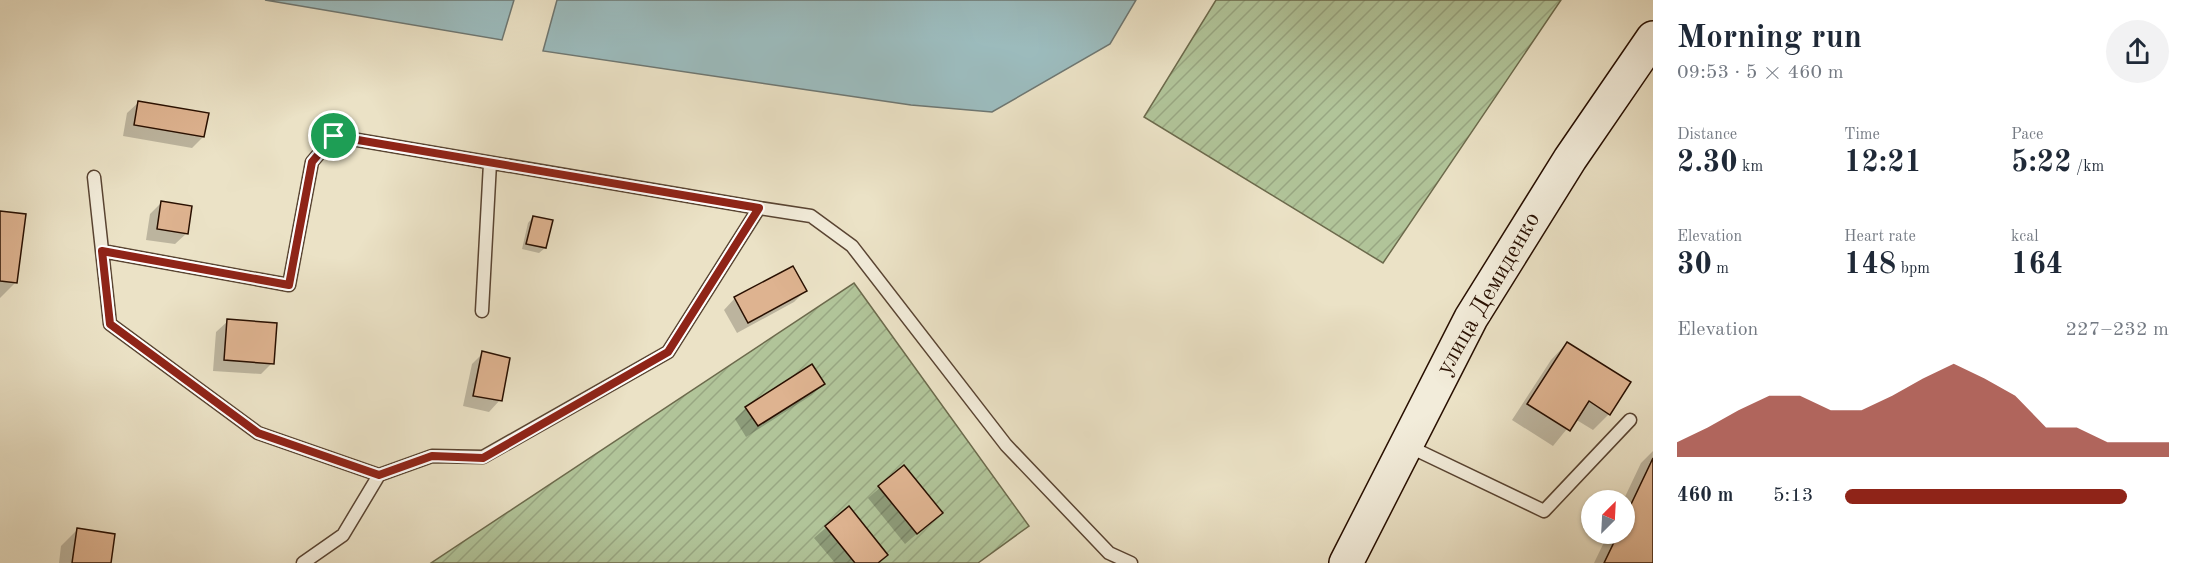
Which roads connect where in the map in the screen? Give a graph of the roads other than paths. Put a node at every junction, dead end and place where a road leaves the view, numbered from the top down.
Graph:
1 (1653, 38) edge
2 (490, 163) junction
3 (94, 177) dead end
4 (759, 208) junction
5 (102, 251) junction
6 (482, 311) dead end
7 (1630, 420) dead end
8 (1405, 445) junction
9 (379, 475) junction
10 (303, 563) edge
11 (1131, 563) edge
12 (1346, 563) edge

1 - 8 main road, улица Демиденко
2 - 4 lane
2 - 5 lane
2 - 6 lane
3 - 5 lane
4 - 9 lane
4 - 11 lane
5 - 9 lane
7 - 8 lane
8 - 12 main road, улица Демиденко
9 - 10 lane

